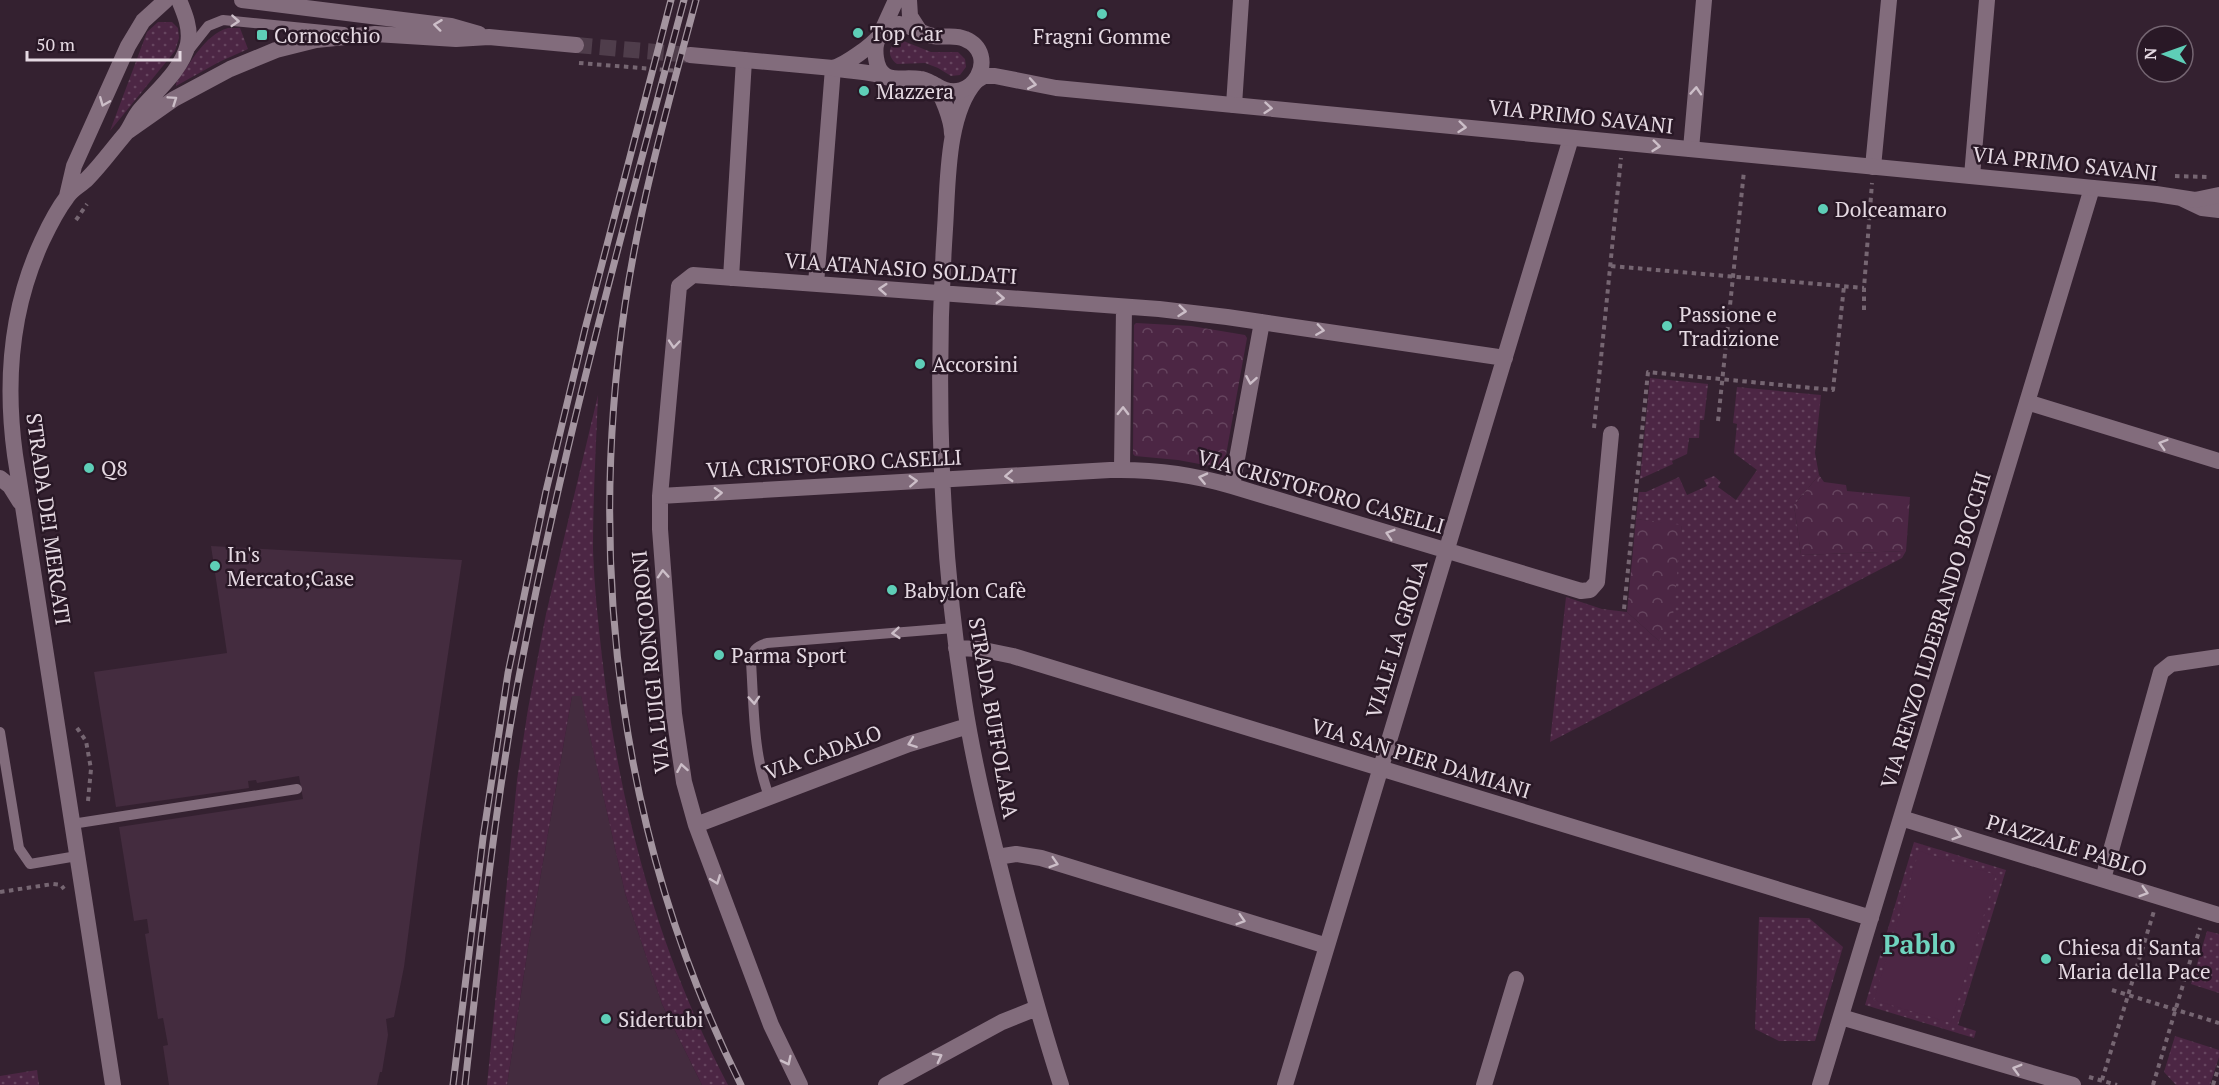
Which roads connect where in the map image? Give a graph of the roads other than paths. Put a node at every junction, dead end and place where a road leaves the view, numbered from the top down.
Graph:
1 (166, 0) edge
2 (179, 0) edge
3 (242, 0) edge
4 (896, 0) edge
5 (909, 0) edge
6 (1241, 0) edge
7 (1704, 0) edge
8 (1889, 0) edge
9 (1987, 0) edge
10 (919, 30) junction
11 (364, 34) junction
12 (880, 35) junction
13 (494, 38) junction
14 (576, 45) tunnel mouth
15 (744, 60) junction
16 (690, 63) tunnel mouth
17 (177, 67) junction
18 (833, 68) junction
19 (891, 78) junction
20 (976, 81) junction
21 (933, 84) junction
22 (1234, 105) junction
23 (125, 134) junction
24 (952, 134) junction
25 (1571, 138) junction
26 (1691, 149) junction
27 (1873, 167) junction
28 (1972, 176) junction
29 (2092, 188) junction
30 (2219, 195) edge
31 (67, 196) junction
32 (2183, 199) junction
33 (2219, 210) edge
34 (731, 278) junction
35 (816, 284) junction
36 (679, 286) joint
37 (942, 293) junction
38 (1124, 307) junction
39 (1262, 322) junction
40 (1505, 358) junction
41 (9, 387) junction
42 (2027, 402) junction
43 (0, 412) edge
44 (1611, 434) road end
45 (2219, 461) edge
46 (1122, 469) junction
47 (0, 477) edge
48 (943, 480) junction
49 (1233, 486) junction
50 (660, 496) junction
51 (24, 519) junction
52 (1446, 551) junction
53 (954, 628) junction
54 (956, 648) junction
55 (2219, 657) edge
56 (968, 726) junction
57 (0, 732) edge
58 (1380, 769) junction
59 (297, 789) dead end
60 (769, 796) junction
61 (1901, 818) junction
62 (72, 824) junction
63 (696, 825) junction
64 (77, 856) junction
65 (997, 857) junction
66 (2103, 879) junction
67 (1870, 918) junction
68 (2214, 921) edge
69 (1327, 946) junction
70 (1516, 979) dead end
71 (1037, 1008) junction
72 (1841, 1017) junction
73 (2079, 1080) edge
74 (113, 1085) edge
75 (800, 1085) edge
76 (886, 1085) edge
77 (1061, 1085) edge
78 (1285, 1085) edge
79 (1484, 1085) edge
80 (1820, 1085) edge

1 -> 31 street, STRADA DEI MERCATI
2 - 17 street, STRADA DEI MERCATI
13 -> 3 street, STRADA DEI MERCATI
4 - 12 street
5 - 10 street
6 - 22 street
26 -> 7 street
8 - 27 street
9 - 28 street
10 - 12 street
10 - 20 street
11 - 13 street, STRADA DEI MERCATI
17 -> 11 lane
23 -> 11 street, STRADA DEI MERCATI
12 - 18 street
12 - 19 street
13 - 14 street, STRADA DEI MERCATI
15 - 16 street, VIA PRIMO SAVANI
15 - 18 street, VIA PRIMO SAVANI
15 - 34 street
17 - 23 street, STRADA DEI MERCATI
18 - 19 street, VIA PRIMO SAVANI
18 - 35 street
19 - 21 street, VIA PRIMO SAVANI
20 - 21 street, VIA PRIMO SAVANI
20 -> 22 street, VIA PRIMO SAVANI
20 - 24 street, STRADA BUFFOLARA
21 - 24 street, STRADA BUFFOLARA
22 -> 25 street, VIA PRIMO SAVANI
23 - 31 street, STRADA DEI MERCATI
24 - 37 street, STRADA BUFFOLARA
25 -> 26 street, VIA PRIMO SAVANI
25 - 40 street, VIALE LA GROLA
26 - 27 street, VIA PRIMO SAVANI
27 - 28 street, VIA PRIMO SAVANI
28 - 29 street, VIA PRIMO SAVANI
29 - 32 street, VIA PRIMO SAVANI
29 - 42 street, VIA RENZO ILDEBRANDO BOCCHI
30 - 32 street, VIA PRIMO SAVANI
31 - 41 street, STRADA DEI MERCATI
32 - 33 street, VIA PRIMO SAVANI
34 - 35 street, VIA ATANASIO SOLDATI
34 - 36 street, VIA ATANASIO SOLDATI
37 -> 35 street, VIA ATANASIO SOLDATI
36 -> 50 street, VIA LUIGI RONCORONI
37 -> 38 street, VIA ATANASIO SOLDATI
37 - 48 street, STRADA BUFFOLARA
38 -> 39 street, VIA ATANASIO SOLDATI
46 -> 38 street
39 -> 40 street
39 -> 49 street
40 - 52 street, VIALE LA GROLA
41 - 43 street
41 - 51 street, STRADA DEI MERCATI
45 -> 42 street
42 - 61 street, VIA RENZO ILDEBRANDO BOCCHI
44 - 52 street, VIA CRISTOFORO CASELLI
46 -> 48 street, VIA CRISTOFORO CASELLI
49 -> 46 street, VIA CRISTOFORO CASELLI
47 - 51 street
50 -> 48 street, VIA CRISTOFORO CASELLI
48 - 53 street, STRADA BUFFOLARA
52 -> 49 street, VIA CRISTOFORO CASELLI
63 -> 50 street, VIA LUIGI RONCORONI
51 - 62 street, STRADA DEI MERCATI
52 - 58 street, VIALE LA GROLA
53 - 54 street, STRADA BUFFOLARA
53 -> 60 lane
54 - 56 street, STRADA BUFFOLARA
54 - 58 street, VIA SAN PIER DAMIANI
55 - 66 street
56 -> 60 street, VIA CADALO
56 - 65 street, STRADA BUFFOLARA
57 - 64 lane
58 - 67 street, VIA SAN PIER DAMIANI
58 - 69 street, VIALE LA GROLA
59 - 62 lane
60 - 63 street, VIA CADALO
61 -> 66 street, PIAZZALE PABLO
61 - 67 street, VIA RENZO ILDEBRANDO BOCCHI
62 - 64 street, STRADA DEI MERCATI
63 -> 75 street, VIA LUIGI RONCORONI
64 - 74 street, STRADA DEI MERCATI
65 -> 69 street
65 - 71 street, STRADA BUFFOLARA
66 -> 68 street, PIAZZALE PABLO
67 - 72 street, VIA RENZO ILDEBRANDO BOCCHI
69 - 78 street, VIALE LA GROLA
70 - 79 street
76 -> 71 street
71 - 77 street, STRADA BUFFOLARA
73 -> 72 street
72 - 80 street, VIA RENZO ILDEBRANDO BOCCHI

